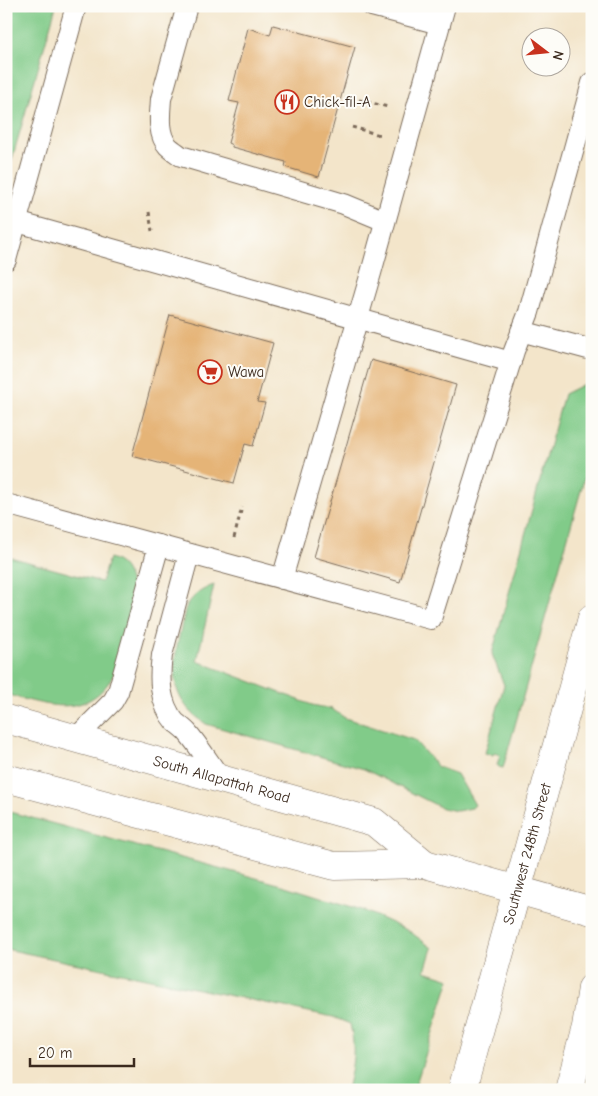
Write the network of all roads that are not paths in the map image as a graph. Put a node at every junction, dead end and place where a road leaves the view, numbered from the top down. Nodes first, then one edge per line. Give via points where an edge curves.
1 (76, 6) edge
2 (187, 6) edge
3 (372, 6) edge
4 (443, 15) edge
5 (592, 83) edge
6 (385, 220) junction
7 (17, 222) junction
8 (6, 260) edge
9 (358, 319) junction
10 (521, 331) junction
11 (592, 350) edge
12 (511, 362) junction
13 (6, 504) edge
14 (159, 545) junction
15 (189, 554) junction
16 (282, 579) junction
17 (592, 618) edge
18 (6, 719) edge
19 (76, 738) junction
20 (6, 778) edge
21 (221, 779) junction
22 (424, 864) junction
23 (517, 890) junction
24 (592, 911) edge
25 (592, 988) edge
26 (462, 1090) edge
27 (569, 1090) edge

1 - 7 lane
2 - 6 lane via 159,114 167,145 181,156 344,204
3 - 4 lane
4 - 6 lane
5 - 10 lane
6 - 9 lane
7 - 8 lane
7 - 9 lane
9 - 12 lane
9 - 16 lane
10 - 11 lane
10 - 12 lane
12 - 16 lane via 431,619
13 - 14 lane
14 - 15 lane
14 - 19 lane via 118,692
15 - 16 lane
15 - 21 lane via 162,655 161,690 167,710
17 - 23 main road, Southwest 248th Street
18 - 19 main road, South Allapattah Road
19 - 21 main road, South Allapattah Road
20 - 22 main road, South Allapattah Road via 334,866
21 - 22 main road, South Allapattah Road via 374,822
22 - 23 main road, South Allapattah Road
23 - 24 main road, South Allapattah Road
23 - 26 main road, Southwest 248th Street
25 - 27 main road via 586,1027

